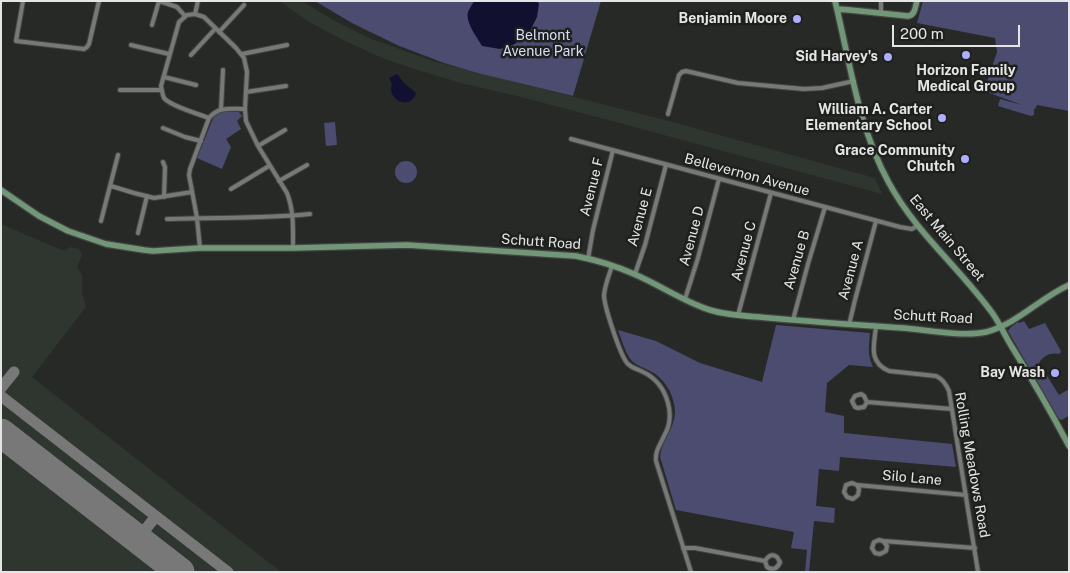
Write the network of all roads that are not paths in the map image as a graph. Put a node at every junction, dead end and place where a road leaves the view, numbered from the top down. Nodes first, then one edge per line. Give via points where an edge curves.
1 (23, 1) edge
2 (100, 1) edge
3 (159, 1) edge
4 (198, 1) edge
5 (835, 1) edge
6 (881, 1) edge
7 (917, 1) edge
8 (244, 5) dead end
9 (837, 9) junction
10 (880, 13) junction
11 (195, 14) junction
12 (185, 16) junction
13 (152, 25) dead end
14 (215, 29) junction
15 (220, 32) junction
16 (131, 45) dead end
17 (287, 45) dead end
18 (169, 54) junction
19 (242, 54) junction
20 (191, 55) dead end
21 (223, 70) dead end
22 (164, 78) junction
23 (854, 81) junction
24 (196, 85) dead end
25 (286, 86) dead end
26 (120, 90) dead end
27 (162, 90) junction
28 (246, 92) junction
29 (221, 109) junction
30 (245, 109) junction
31 (668, 114) dead end
32 (209, 118) junction
33 (163, 128) dead end
34 (285, 130) dead end
35 (571, 139) dead end
36 (201, 141) junction
37 (258, 146) junction
38 (613, 150) junction
39 (118, 155) dead end
40 (164, 162) dead end
41 (307, 165) dead end
42 (666, 165) junction
43 (269, 166) junction
44 (719, 179) junction
45 (279, 181) junction
46 (111, 186) junction
47 (231, 189) dead end
48 (1, 190) edge
49 (192, 192) junction
50 (771, 193) junction
51 (147, 196) junction
52 (164, 197) junction
53 (825, 207) junction
54 (310, 214) dead end
55 (293, 216) junction
56 (197, 218) junction
57 (168, 219) dead end
58 (101, 221) dead end
59 (876, 221) junction
60 (917, 226) junction
61 (138, 233) dead end
62 (200, 248) junction
63 (293, 248) junction
64 (588, 258) junction
65 (612, 266) junction
66 (635, 274) junction
67 (1069, 285) edge
68 (685, 299) junction
69 (738, 315) junction
70 (792, 320) junction
71 (849, 325) junction
72 (1000, 326) junction
73 (876, 327) junction
74 (867, 402) dead end
75 (952, 409) junction
76 (1069, 446) edge
77 (857, 485) junction
78 (966, 495) junction
79 (883, 541) dead end
80 (683, 548) junction
81 (975, 548) junction
82 (765, 561) dead end
83 (690, 572) edge
84 (978, 572) edge

1 - 2 street via 16,41 84,49 89,44
3 - 12 street via 177,7
3 - 13 street
4 - 11 street
5 - 9 street, East Main Street
6 - 10 street
7 - 10 street via 911,16
8 - 15 street
9 - 10 street
9 - 23 street, East Main Street
11 - 12 street
11 - 14 street via 204,17
12 - 18 street via 179,22
14 - 15 street
14 - 20 street
15 - 19 street
16 - 18 street
17 - 19 street
18 - 22 street
19 - 28 street
21 - 29 street
22 - 24 street
22 - 27 street
23 - 31 street via 804,89 738,83 686,70 679,75
23 - 60 street, East Main Street via 875,154 900,203
25 - 28 street
26 - 27 street
27 - 32 street via 171,104
28 - 30 street
29 - 30 street
29 - 32 street
30 - 37 street via 246,121
32 - 36 street
33 - 36 street
34 - 37 street
35 - 38 street, Bellevernon Avenue
36 - 49 street via 190,169
37 - 43 street
38 - 42 street, Bellevernon Avenue
38 - 64 street, Avenue F
39 - 46 street
40 - 52 street
41 - 45 street
42 - 44 street, Bellevernon Avenue
42 - 66 street, Avenue E
43 - 45 street
43 - 47 street
44 - 50 street, Bellevernon Avenue
44 - 68 street, Avenue D
45 - 55 street via 290,200
46 - 51 street
46 - 58 street
48 - 62 street, Schutt Road via 50,223 106,244 154,250
49 - 52 street
49 - 56 street
50 - 53 street, Bellevernon Avenue
50 - 69 street, Avenue C
51 - 52 street
51 - 61 street
53 - 59 street, Bellevernon Avenue
53 - 70 street, Avenue B
54 - 55 street
55 - 56 street
55 - 63 street
56 - 57 street
56 - 62 street
59 - 60 street, Bellevernon Avenue via 908,229
59 - 71 street, Avenue A
60 - 72 street, East Main Street via 980,297
62 - 63 street, Schutt Road
63 - 64 street, Schutt Road via 407,245
64 - 65 street, Schutt Road
65 - 66 street, Schutt Road
65 - 80 street via 605,299 622,356 629,365 656,381 668,402 668,426 655,458
66 - 68 street, Schutt Road
67 - 72 street, Schutt Road
68 - 69 street, Schutt Road via 709,310
69 - 70 street, Schutt Road
70 - 71 street, Schutt Road
71 - 73 street, Schutt Road
72 - 73 street, Schutt Road via 973,333
72 - 76 street, East Main Street
73 - 75 street, Rolling Meadows Road via 874,355 880,366 889,371 939,378 947,386
74 - 75 street
75 - 78 street, Rolling Meadows Road
77 - 77 street via 858,495 853,499 847,497 844,492 846,486 850,483
77 - 78 street, Silo Lane
78 - 81 street, Rolling Meadows Road
79 - 81 street
80 - 82 street
80 - 83 street
81 - 84 street, Rolling Meadows Road

